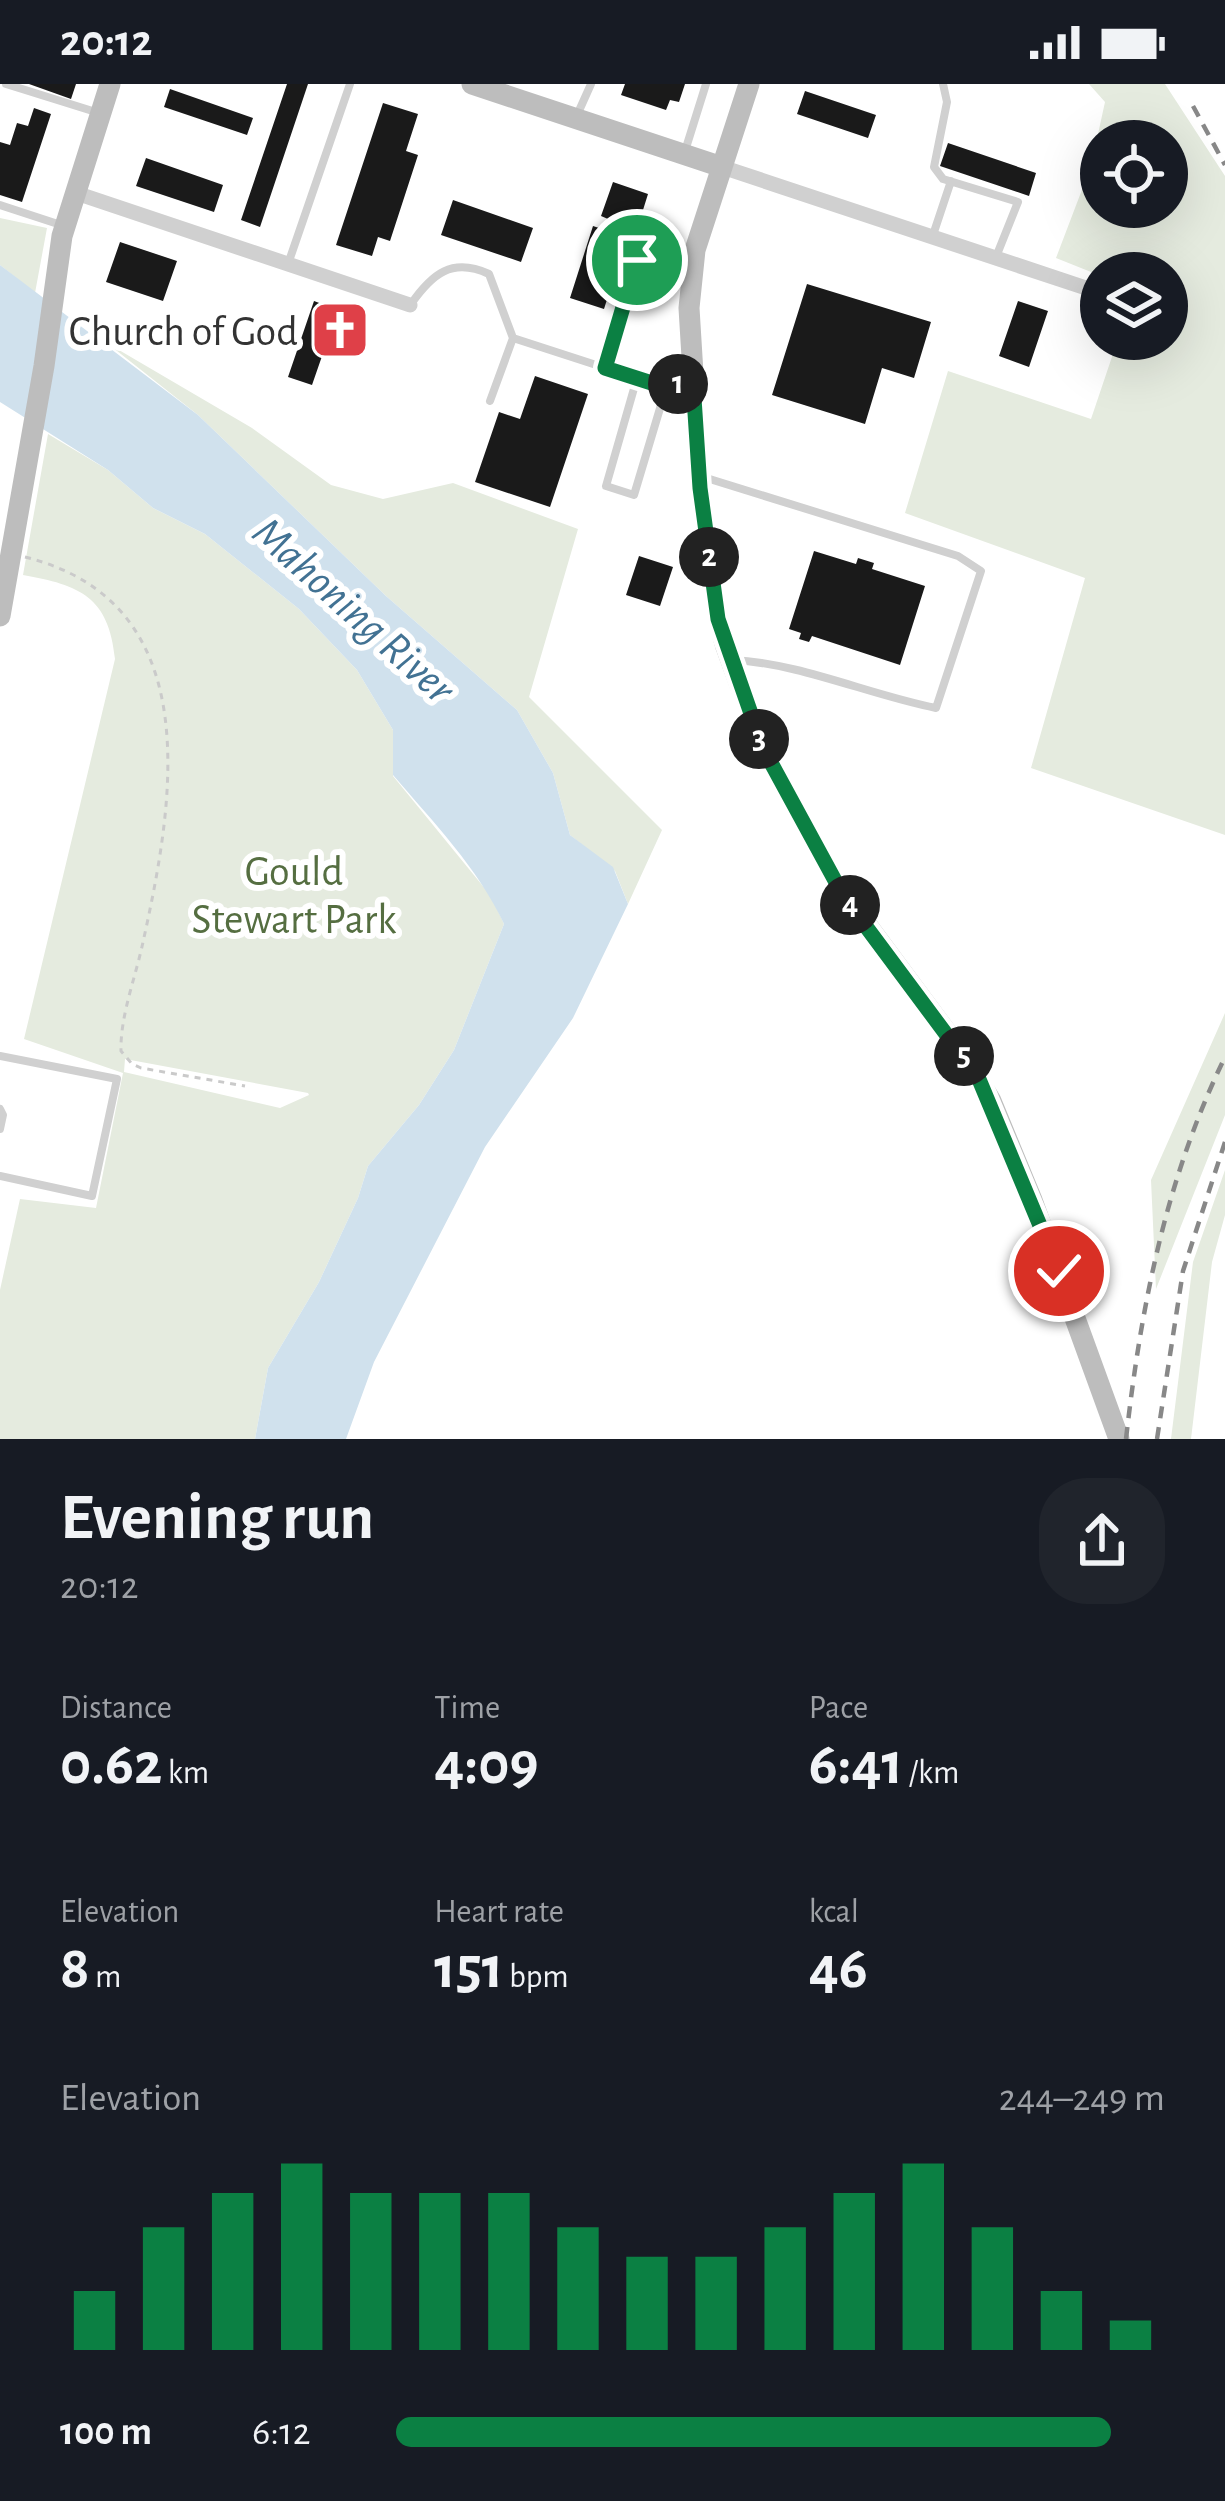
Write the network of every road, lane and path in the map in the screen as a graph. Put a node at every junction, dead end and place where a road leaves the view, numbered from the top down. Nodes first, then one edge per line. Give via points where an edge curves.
1 (6, 84) edge
2 (110, 84) edge
3 (350, 84) edge
4 (472, 84) edge
5 (591, 84) edge
6 (706, 84) edge
7 (749, 84) edge
8 (944, 84) edge
9 (100, 113) junction
10 (575, 120) junction
11 (683, 156) junction
12 (722, 166) junction
13 (951, 182) junction
14 (76, 193) junction
15 (0, 205) edge
16 (64, 231) junction
17 (933, 236) junction
18 (996, 257) junction
19 (637, 260) dead end
20 (288, 263) junction
21 (1080, 286) edge
22 (410, 305) joint
23 (513, 338) junction
24 (605, 368) junction
25 (637, 378) junction
26 (693, 383) junction
27 (667, 385) junction
28 (490, 401) dead end
29 (699, 476) junction
30 (6, 555) edge
31 (0, 616) edge
32 (730, 660) junction
33 (0, 1056) edge
34 (245, 1086) dead end
35 (0, 1109) edge
36 (0, 1129) edge
37 (0, 1176) edge
38 (1119, 1439) edge

1 - 9 lane
2 - 9 street
3 - 20 lane
4 - 10 street
5 - 10 lane
6 - 11 lane
7 - 12 street
8 - 13 lane via 934,167
9 - 14 street
10 - 11 street
11 - 12 street
12 - 17 street
12 - 26 street via 691,279
13 - 17 lane
13 - 18 lane via 1018,202
14 - 16 street
14 - 20 street
15 - 16 lane
16 - 30 street
17 - 18 street
18 - 21 street
19 - 24 lane
20 - 22 street
22 - 23 lane via 443,269 474,267 489,274
23 - 24 lane
23 - 28 lane
24 - 25 lane
25 - 27 lane
25 - 27 lane via 606,486 634,495
26 - 27 lane
26 - 29 street
29 - 32 street
29 - 32 lane via 958,556 981,571 937,708 763,661
30 - 31 street
30 - 34 path via 62,568 107,598 139,638 163,694 170,745 165,809 121,1051 141,1068
32 - 38 street via 763,748 835,882 991,1101
33 - 37 lane via 116,1079 92,1196
35 - 36 lane

